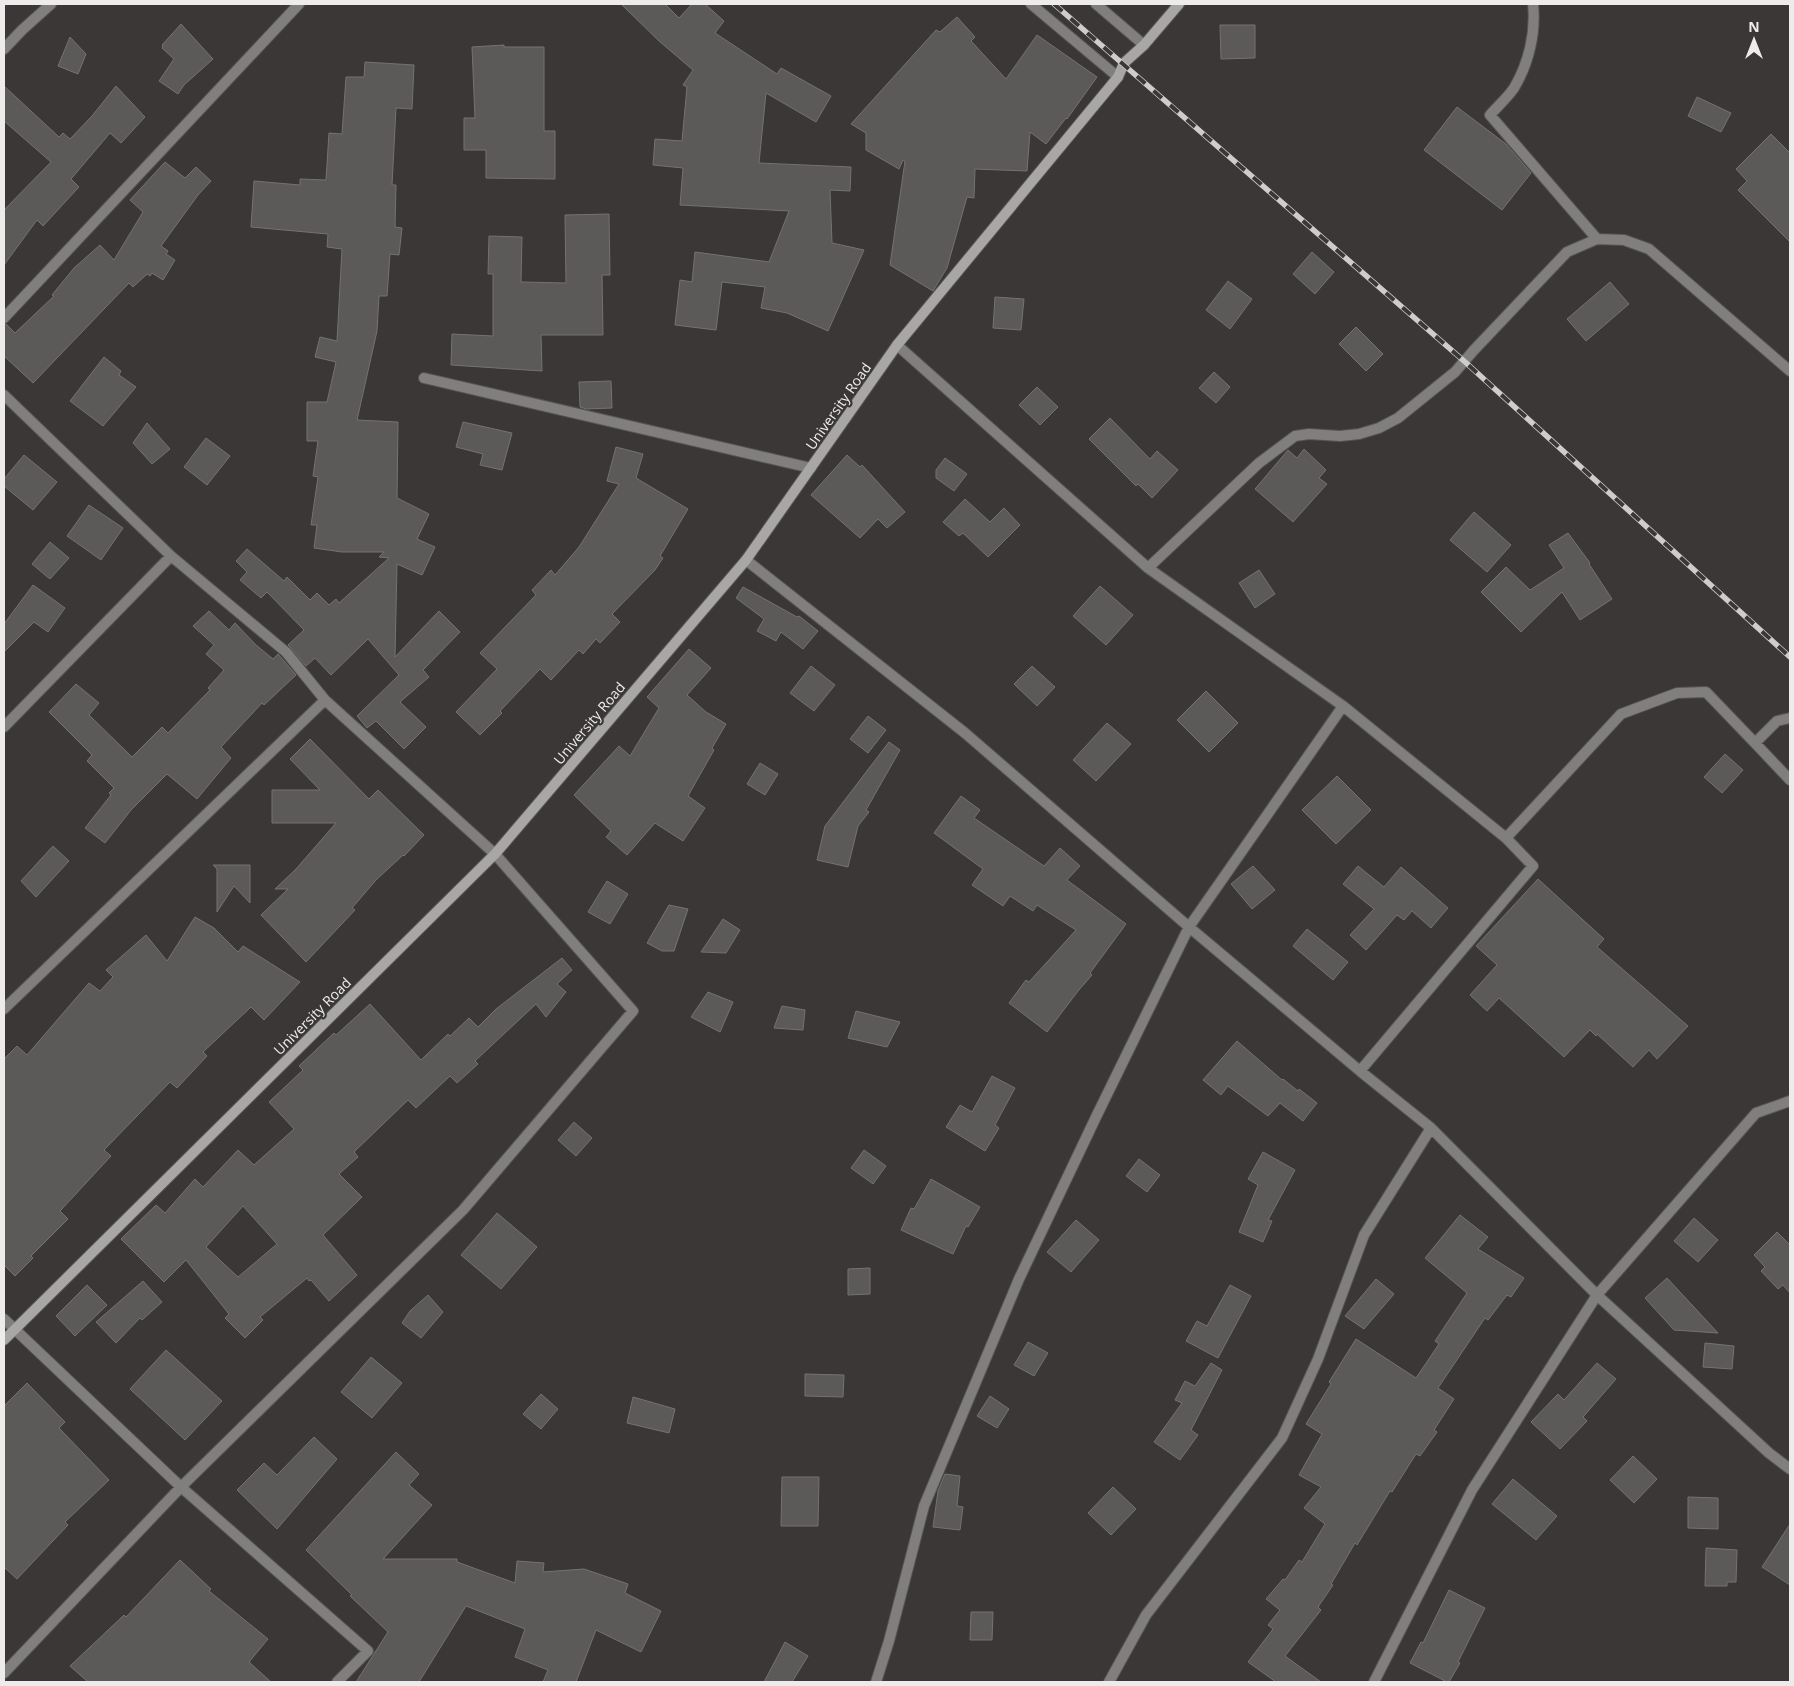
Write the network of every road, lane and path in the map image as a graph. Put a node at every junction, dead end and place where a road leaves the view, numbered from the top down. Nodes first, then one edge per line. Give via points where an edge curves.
1 (51, 4) edge
2 (299, 4) edge
3 (1031, 4) edge
4 (1096, 4) edge
5 (1179, 4) edge
6 (1533, 4) edge
7 (1144, 45) junction
8 (4, 49) edge
9 (1118, 77) junction
10 (1598, 239) junction
11 (4, 318) edge
12 (897, 345) junction
13 (1790, 371) edge
14 (424, 378) dead end
15 (5, 399) edge
16 (811, 468) junction
17 (171, 556) junction
18 (746, 560) junction
19 (1148, 568) junction
20 (325, 700) junction
21 (1343, 706) junction
22 (1790, 718) edge
23 (4, 727) edge
24 (1755, 743) junction
25 (1790, 780) edge
26 (1506, 838) junction
27 (495, 854) junction
28 (1189, 927) junction
29 (4, 1009) edge
30 (1360, 1071) junction
31 (1790, 1101) edge
32 (1431, 1128) junction
33 (1597, 1295) junction
34 (4, 1319) edge
35 (14, 1330) junction
36 (4, 1340) edge
37 (1790, 1469) edge
38 (181, 1487) junction
39 (4, 1673) edge
40 (337, 1682) edge
41 (876, 1682) edge
42 (1109, 1682) edge
43 (1374, 1682) edge

1 - 8 street
2 - 11 street
3 - 9 street
4 - 7 street
5 - 7 street
6 - 10 street via 1530,51 1514,88 1490,114
7 - 9 street, University Road via 1124,62
9 - 12 street, University Road
10 - 13 street via 1624,240 1649,249
10 - 19 street via 1567,252 1455,372 1398,418 1359,434 1295,436 1259,463
12 - 16 street, University Road
12 - 19 street
14 - 16 street
15 - 17 street
16 - 18 street, University Road
17 - 20 street via 286,652
17 - 23 street
18 - 27 street, University Road
18 - 28 street via 965,733
19 - 21 street
20 - 27 street
20 - 29 street
21 - 26 street
21 - 28 street
22 - 24 street via 1777,721
24 - 25 street
24 - 26 street via 1706,692 1677,693 1621,714
26 - 30 street via 1533,866
27 - 35 street, University Road
27 - 38 street via 633,1011 463,1210
28 - 30 street
28 - 41 street via 1019,1279 924,1506
30 - 32 street
31 - 33 street via 1756,1113
32 - 33 street
32 - 42 street via 1364,1235 1318,1359 1282,1438 1146,1615
33 - 37 street
33 - 43 street via 1472,1490
34 - 35 street
35 - 36 street, University Road
35 - 38 street
38 - 39 street
38 - 40 street via 368,1651

